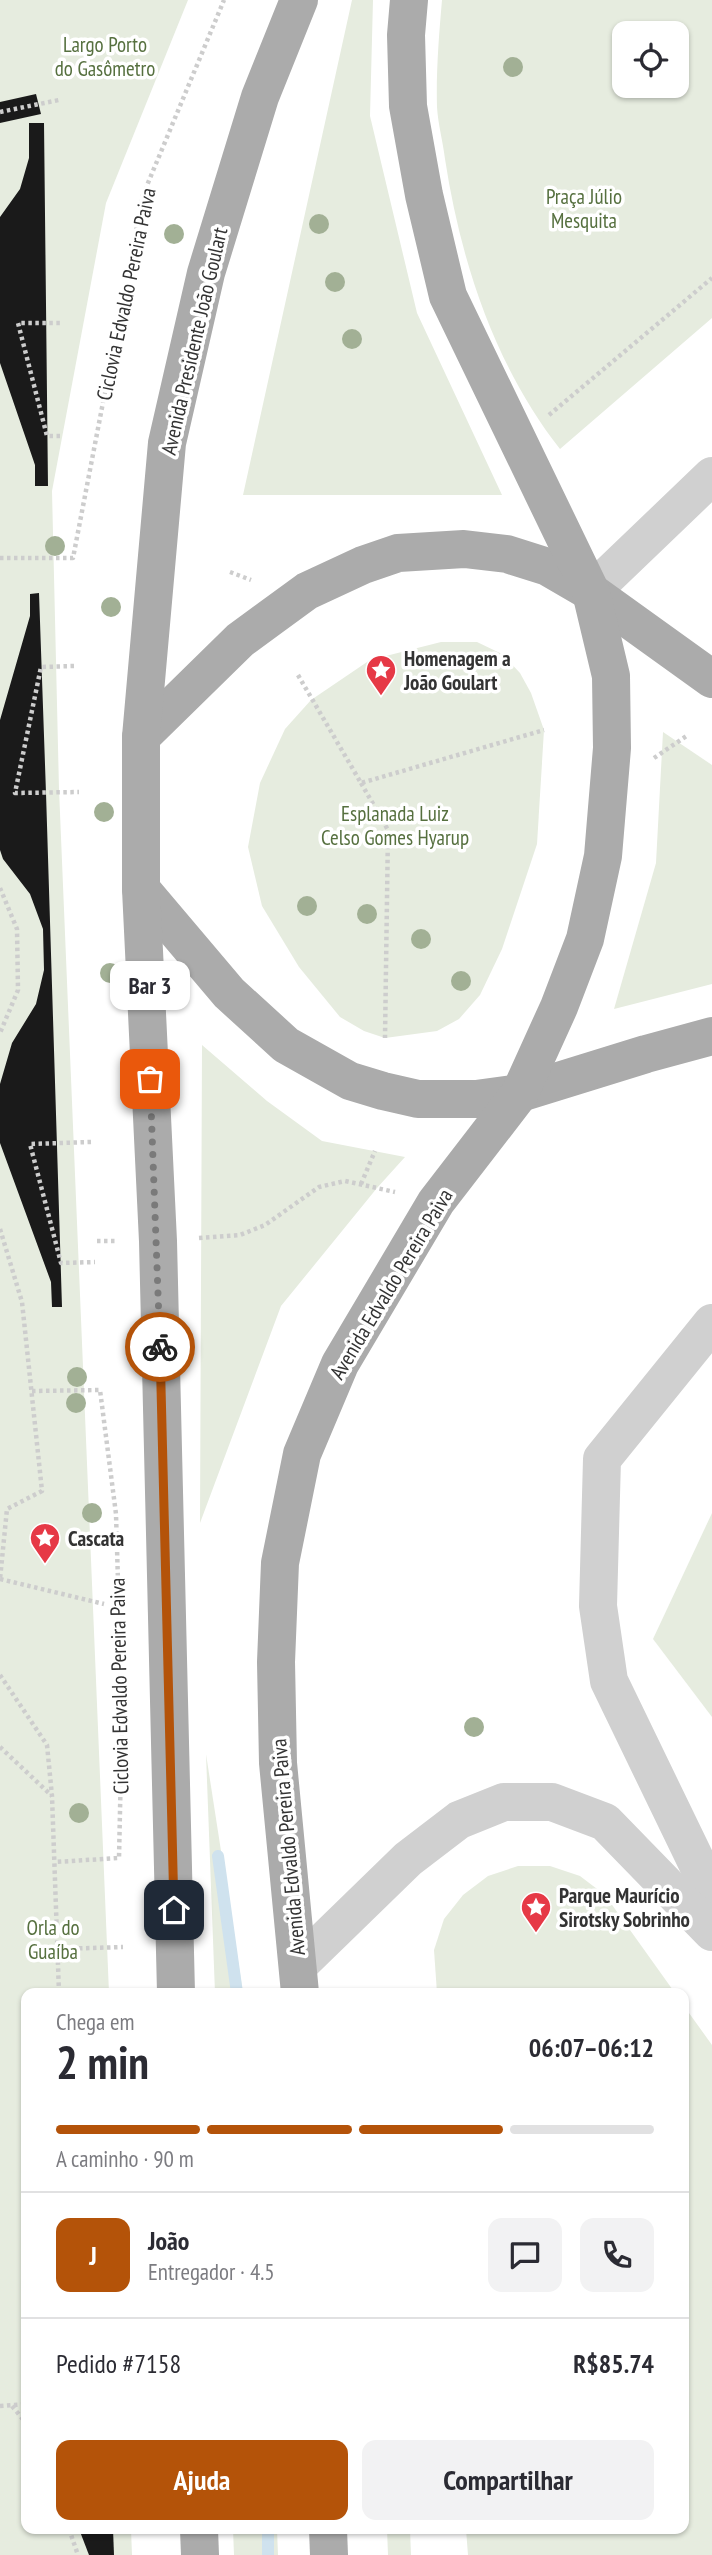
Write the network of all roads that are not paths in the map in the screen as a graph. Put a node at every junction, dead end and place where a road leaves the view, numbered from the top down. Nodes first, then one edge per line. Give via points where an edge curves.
1 (299, 0) edge
2 (409, 0) edge
3 (712, 476) edge
4 (591, 592) junction
5 (712, 679) edge
6 (141, 737) junction
7 (141, 889) junction
8 (712, 1036) edge
9 (520, 1093) junction
10 (712, 1323) edge
11 (712, 1894) edge
12 (712, 1932) edge
13 (299, 1979) edge
14 (176, 1988) edge
15 (198, 2534) edge
16 (328, 2534) edge
17 (200, 2555) edge
18 (329, 2555) edge

1 - 6 main road, Avenida Presidente João Goulart via 260,97 210,261 167,443
2 - 4 main road via 408,106 448,296
3 - 4 street
4 - 5 main road
4 - 6 main road via 548,567 507,554 464,549 398,553 307,592 250,633
4 - 9 main road, Avenida Edvaldo Pereira Paiva via 611,676 612,748 603,856 585,940
6 - 7 main road
7 - 9 main road via 229,993 286,1045 350,1081 418,1099
7 - 14 main road via 158,1241
8 - 9 main road
9 - 13 main road, Avenida Edvaldo Pereira Paiva via 436,1202 340,1364 302,1454 279,1563 276,1662 278,1763
10 - 11 street via 602,1459 598,1606 609,1681
12 - 13 street via 605,1822 552,1802 504,1802 460,1820 419,1851
15 - 17 main road
16 - 18 main road

